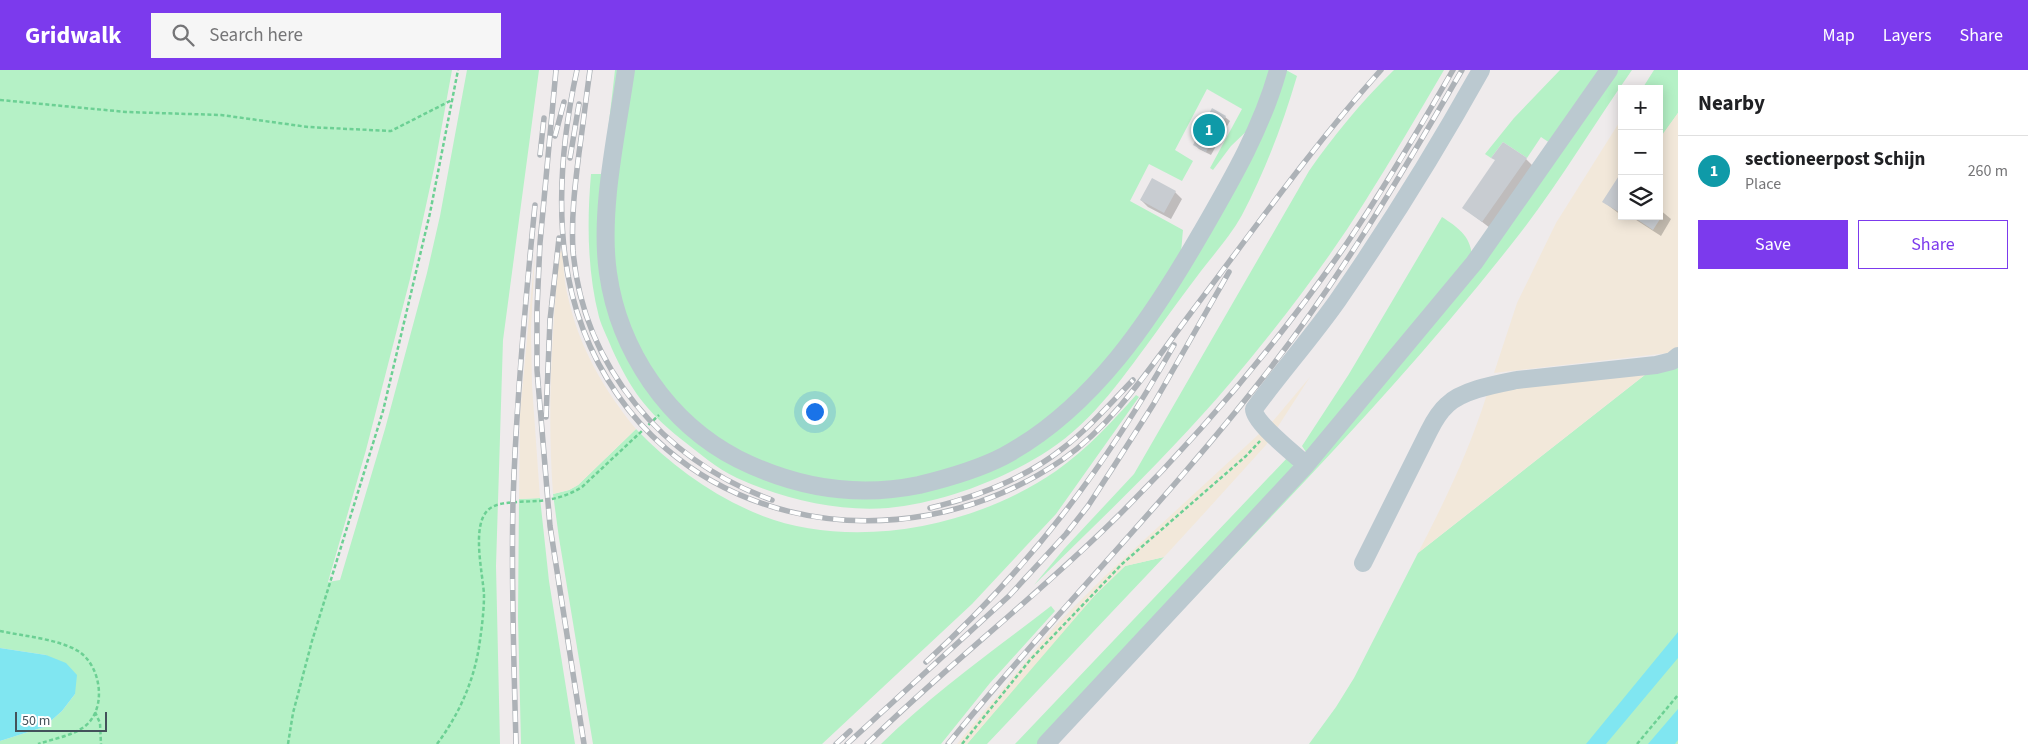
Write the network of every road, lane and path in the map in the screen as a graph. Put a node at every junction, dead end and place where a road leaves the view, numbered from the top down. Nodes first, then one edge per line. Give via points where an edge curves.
1 (458, 70) edge
2 (626, 70) edge
3 (1278, 70) edge
4 (1481, 70) edge
5 (1609, 70) edge
6 (0, 100) edge
7 (453, 100) junction
8 (1678, 356) edge
9 (669, 405) junction
10 (1270, 432) junction
11 (1306, 465) junction
12 (1363, 563) dead end
13 (0, 631) edge
14 (1678, 695) edge
15 (95, 712) junction
16 (38, 744) edge
17 (101, 744) edge
18 (288, 744) edge
19 (436, 744) edge
20 (962, 744) edge
21 (1046, 744) edge
22 (1637, 744) edge

1 - 7 path
2 - 9 lane via 607,213 608,273 615,305 641,368
3 - 9 lane via 1259,126 1247,150 1167,291 1148,318 1086,393 1059,418 1006,455 952,477 891,490 835,489 775,476 732,456 703,437
4 - 10 lane via 1395,213 1338,299 1254,409 1254,414
5 - 11 lane via 1474,263
6 - 7 path via 126,112 221,115 308,127 391,131
7 - 18 path via 385,402 312,641
8 - 12 lane via 1656,365 1517,380 1456,398 1437,416 1429,430
9 - 19 path via 571,494 548,500 494,505 486,511 480,529 484,597 480,642 464,700 450,727
10 - 11 lane
10 - 20 path via 1122,564 1030,660
11 - 21 lane
13 - 15 path via 62,644 78,651 91,663 98,678
14 - 22 path
15 - 16 path via 86,726
15 - 17 path via 100,723

